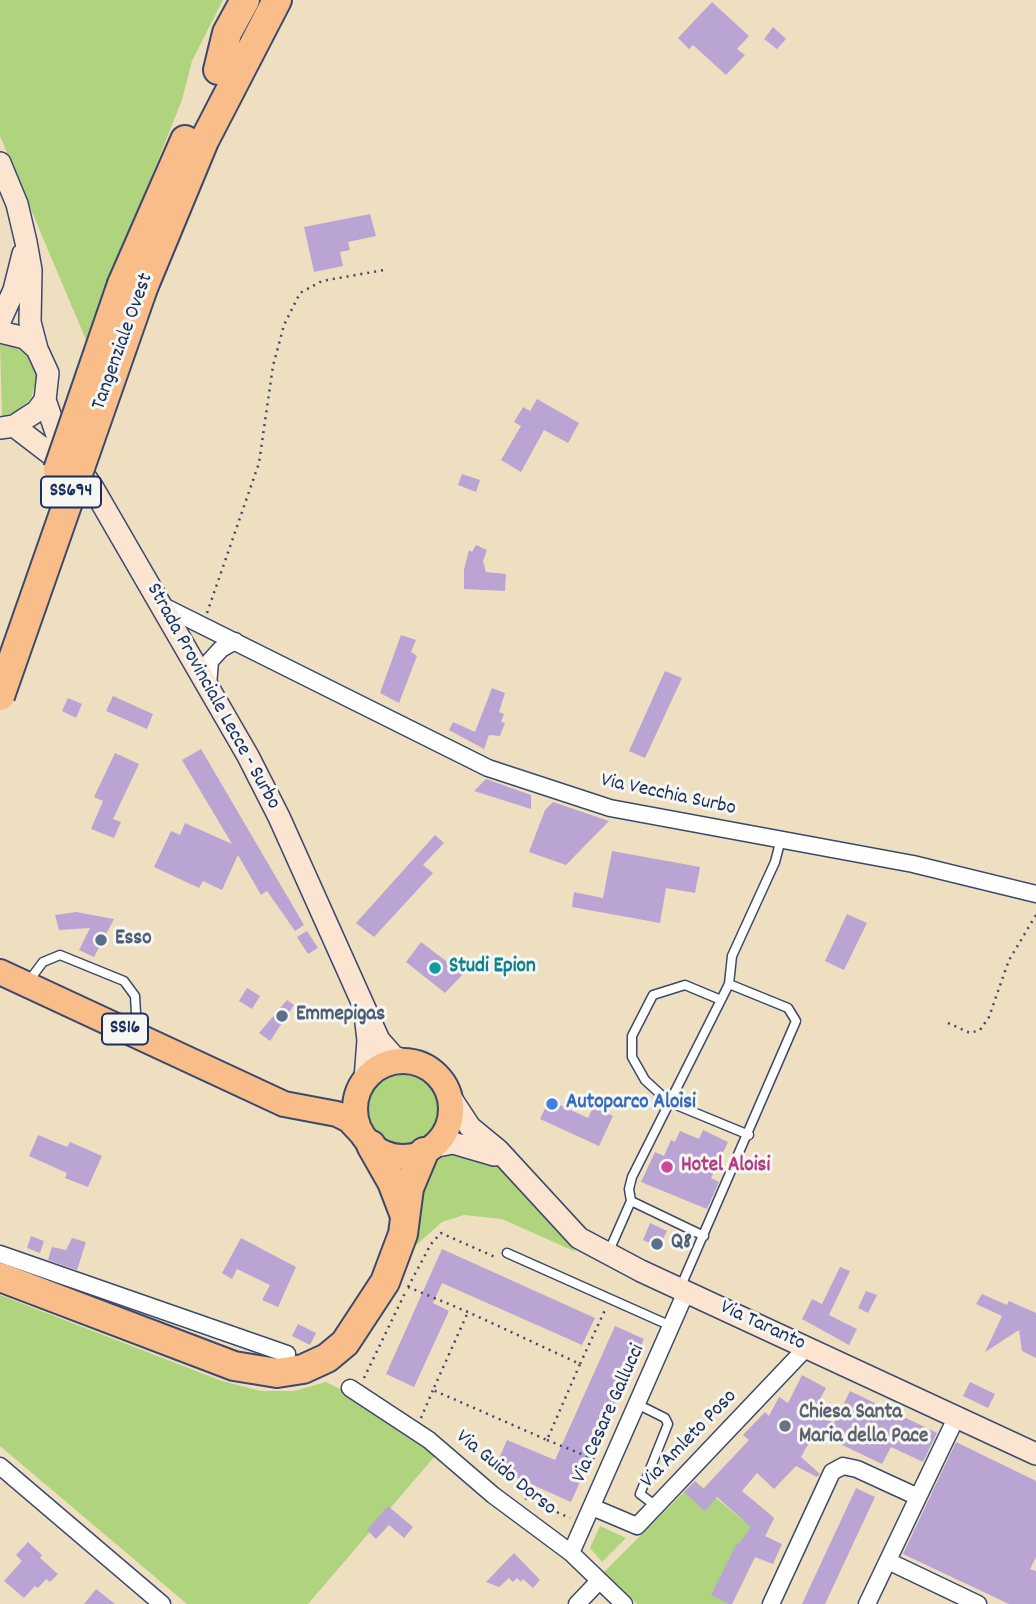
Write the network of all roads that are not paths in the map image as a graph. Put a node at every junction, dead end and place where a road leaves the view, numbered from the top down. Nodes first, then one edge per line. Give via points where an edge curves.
1 (245, 0) edge
2 (270, 5) edge
3 (218, 70) junction
4 (0, 163) edge
5 (26, 242) junction
6 (132, 286) junction
7 (0, 321) edge
8 (0, 332) edge
9 (37, 349) junction
10 (45, 400) junction
11 (7, 427) edge
12 (93, 488) junction
13 (161, 605) junction
14 (0, 637) edge
15 (235, 641) junction
16 (208, 685) junction
17 (0, 696) edge
18 (780, 839) junction
19 (1036, 894) edge
20 (0, 972) edge
21 (26, 984) junction
22 (729, 984) junction
23 (721, 1000) junction
24 (362, 1004) junction
25 (137, 1035) junction
26 (408, 1061) junction
27 (363, 1084) junction
28 (249, 1087) junction
29 (449, 1096) junction
30 (669, 1102) junction
31 (748, 1135) junction
32 (367, 1139) junction
33 (428, 1150) junction
34 (513, 1166) junction
35 (631, 1201) junction
36 (405, 1216) junction
37 (704, 1236) junction
38 (0, 1254) edge
39 (608, 1254) junction
40 (506, 1257) road end
41 (0, 1277) edge
42 (683, 1290) junction
43 (671, 1326) junction
44 (807, 1347) junction
45 (287, 1354) dead end
46 (354, 1390) road end
47 (637, 1404) junction
48 (956, 1418) junction
49 (1036, 1454) edge
50 (0, 1466) edge
51 (918, 1497) junction
52 (656, 1506) junction
53 (592, 1507) junction
54 (571, 1553) junction
55 (888, 1561) junction
56 (599, 1581) junction
57 (162, 1604) edge
58 (577, 1604) edge
59 (624, 1604) edge
60 (771, 1604) edge
61 (867, 1604) edge
62 (978, 1604) edge

1 - 3 highway via 227,33
2 - 3 highway, Tangenziale Ovest / SS694
2 - 6 highway, Tangenziale Ovest / SS694
3 - 6 highway, Tangenziale Ovest / SS694
4 - 5 street
5 - 7 street via 14,290
5 - 9 street via 31,270 30,322
6 - 14 highway, Tangenziale Ovest / SS694, bridge
6 - 17 highway, Tangenziale Ovest / SS694, bridge
8 - 9 street via 24,338
9 - 10 street, Strada Provinciale Lecce - Surbo via 48,373
10 - 11 street via 37,411
10 - 12 street, Strada Provinciale Lecce - Surbo via 58,438
11 - 12 street
12 - 13 street, Strada Provinciale Lecce - Surbo
13 - 15 street, Via Vecchia Surbo
13 - 16 street, Strada Provinciale Lecce - Surbo
15 - 16 street via 210,661
15 - 18 street, Via Vecchia Surbo via 488,768 610,808
16 - 24 street, Strada Provinciale Lecce - Surbo via 279,817
18 - 19 street, Via Vecchia Surbo
18 - 22 lane via 775,862 732,956
20 - 21 main road, Via Taranto / SS16
21 - 25 main road, Via Taranto / SS16
21 - 25 lane via 43,962 60,955 124,981 135,996
22 - 23 lane
22 - 31 lane via 788,1009 796,1021
23 - 30 lane
23 - 30 lane via 685,985 653,995 632,1036 632,1057 645,1080
24 - 26 street, Strada Provinciale Lecce - Surbo via 385,1049
24 - 27 street, Strada Provinciale Lecce - Surbo via 368,1040
25 - 28 main road, Via Taranto / SS16
26 - 27 main road, Via Taranto via 388,1063
26 - 29 main road, Via Taranto via 432,1070
27 - 28 main road, Via Taranto via 349,1095 314,1102
27 - 32 main road via 356,1116
28 - 32 main road, Via Taranto via 284,1104 337,1114
29 - 33 main road via 450,1119
29 - 34 street, Via Taranto via 470,1127
30 - 31 lane
30 - 35 lane via 632,1177
31 - 37 lane
32 - 33 main road, Via Taranto via 385,1153 398,1156
32 - 36 highway via 389,1175
33 - 34 street, Via Taranto via 453,1143 469,1145
33 - 36 highway via 409,1188
34 - 39 street, Via Taranto via 579,1238
35 - 37 lane
35 - 39 lane
36 - 41 highway via 398,1253 385,1282 345,1343 303,1369 259,1372 205,1357
37 - 42 lane
38 - 45 street
39 - 42 street, Via Taranto
40 - 43 lane
42 - 43 street, Via Cesare Gallucci
42 - 44 street, Via Taranto
43 - 47 street, Via Cesare Gallucci
44 - 48 street, Via Taranto
44 - 52 street, Via Amleto Poso
46 - 54 street, Via Guido Dorso via 415,1431
47 - 52 lane via 668,1424 640,1494
47 - 53 street, Via Cesare Gallucci
48 - 49 street, Via Taranto
48 - 51 street
50 - 57 street
51 - 55 street
51 - 60 street via 857,1469 843,1466 832,1472
52 - 53 street, Via Amleto Poso via 637,1526
53 - 54 street, Via Cesare Gallucci
54 - 56 street, Via Guido Dorso
55 - 61 street
55 - 62 street
56 - 58 street
56 - 59 street, Via Guido Dorso

